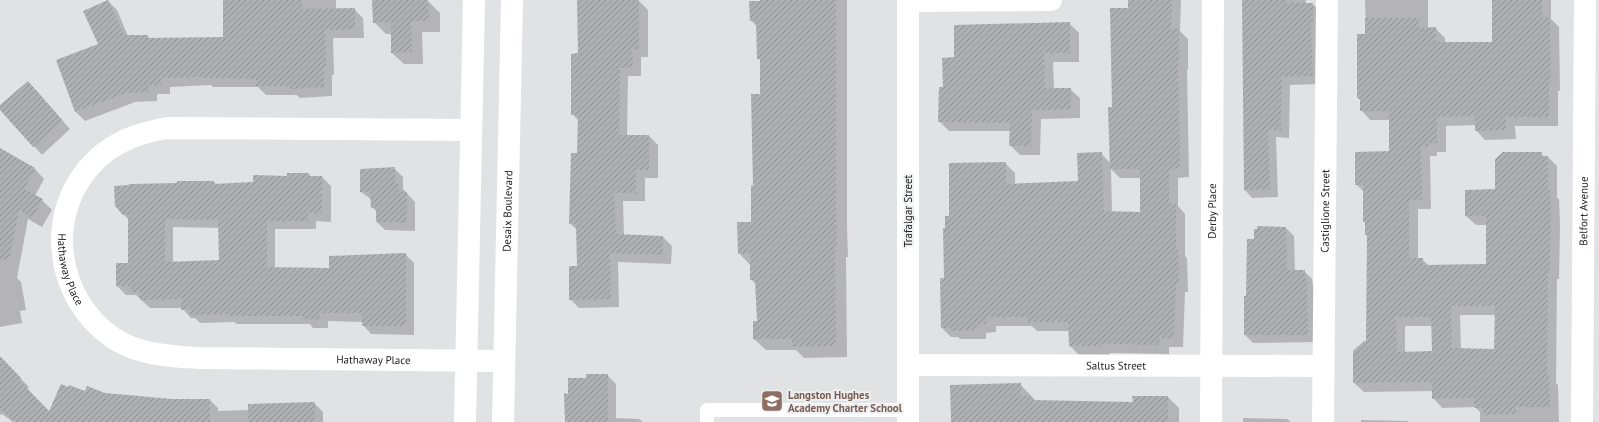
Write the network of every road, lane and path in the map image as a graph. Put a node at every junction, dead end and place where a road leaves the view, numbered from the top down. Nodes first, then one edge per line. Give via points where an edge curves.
1 (474, 0) edge
2 (512, 0) edge
3 (1051, 0) edge
4 (1214, 0) edge
5 (1327, 0) edge
6 (1585, 0) edge
7 (908, 1) edge
8 (471, 130) junction
9 (466, 360) junction
10 (504, 361) junction
11 (908, 365) junction
12 (1212, 366) junction
13 (1323, 366) junction
14 (849, 416) edge
15 (908, 416) edge
16 (465, 422) edge
17 (503, 422) edge
18 (707, 422) edge
19 (1212, 422) edge
20 (1323, 422) edge
21 (1582, 422) edge

1 - 8 street
2 - 10 street, Desaix Boulevard
3 - 7 street
4 - 12 street, Derby Place
5 - 13 street, Castiglione Street
6 - 21 street, Belfort Avenue
7 - 11 street, Trafalgar Street
8 - 9 street
8 - 9 street, Hathaway Place via 168,128 149,131 113,146 97,158 84,173 66,208 62,248 70,286 92,319 114,338 150,353 198,358
9 - 10 street, Hathaway Place
9 - 16 street
10 - 17 street, Desaix Boulevard
11 - 12 street, Saltus Street
11 - 15 street, Trafalgar Street
12 - 13 street, Saltus Street
12 - 19 street, Derby Place
13 - 20 street, Castiglione Street
14 - 15 lane
14 - 18 lane via 707,410

